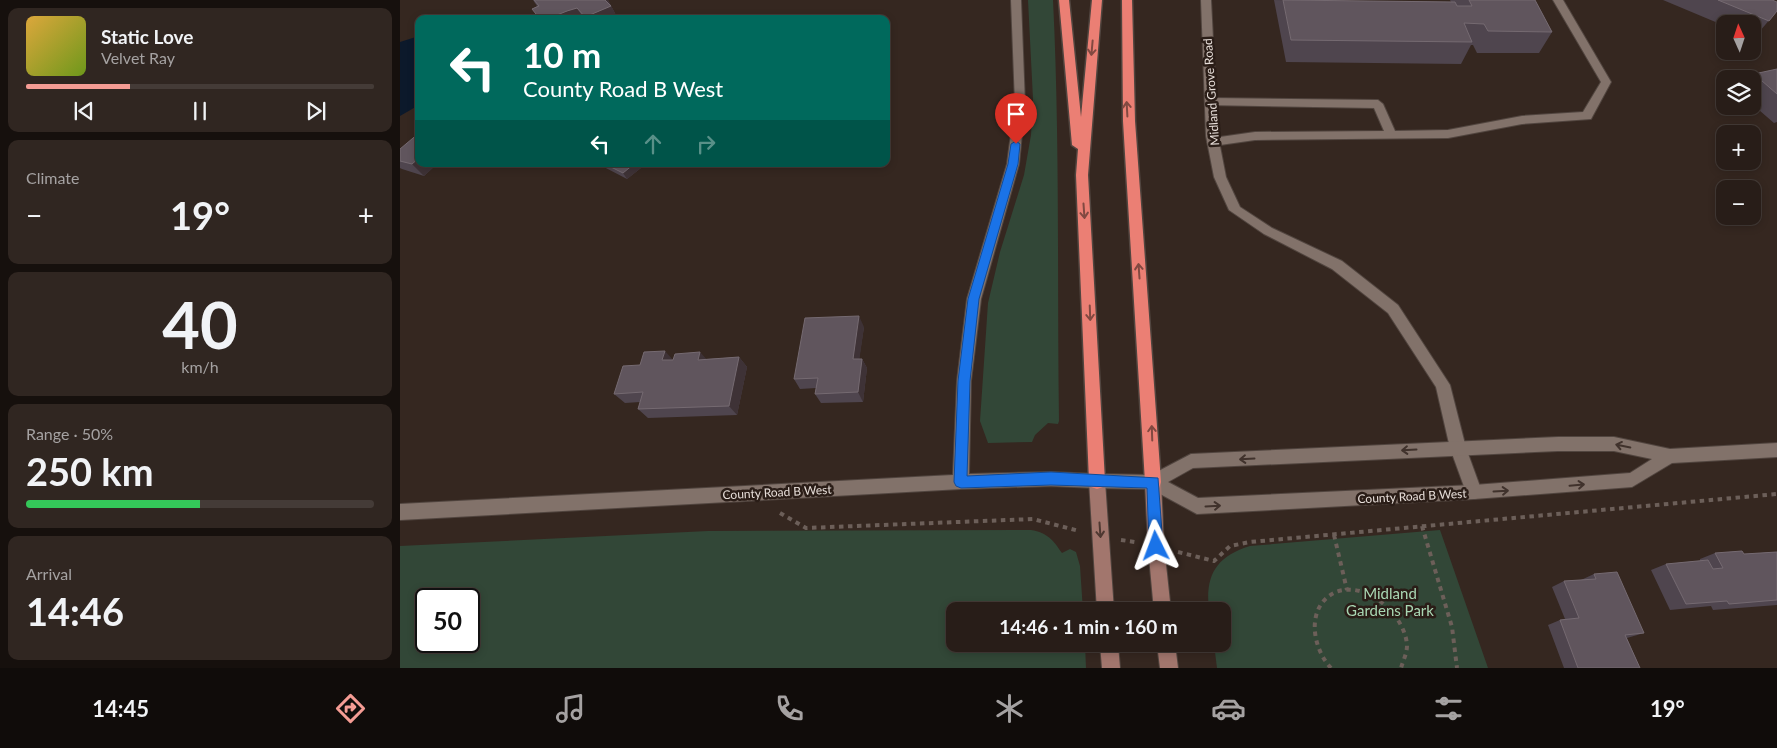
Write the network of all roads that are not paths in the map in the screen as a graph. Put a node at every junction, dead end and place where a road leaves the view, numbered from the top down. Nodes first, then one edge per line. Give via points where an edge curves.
1 (1016, 0) edge
2 (1064, 0) edge
3 (1097, 0) edge
4 (1127, 0) edge
5 (1206, 0) edge
6 (1558, 0) edge
7 (1210, 102) junction
8 (1391, 135) junction
9 (1213, 142) junction
10 (1082, 175) junction
11 (1458, 448) junction
12 (1777, 450) edge
13 (1670, 456) junction
14 (1097, 481) junction
15 (961, 482) junction
16 (1153, 482) junction
17 (1474, 492) junction
18 (400, 512) edge
19 (1105, 602) edge
20 (1162, 602) edge
21 (1110, 652) edge
22 (1167, 652) edge
23 (1111, 668) edge
24 (1169, 668) edge

1 - 15 street via 1019,114 1013,164 974,299 964,381
2 - 10 highway
3 -> 10 highway
16 -> 4 highway via 1126,92
5 - 7 street, Midland Grove Road
6 - 8 street via 1606,82 1587,116 1522,120 1448,134
7 - 8 street via 1378,104
7 - 9 street, Midland Grove Road
8 - 9 street via 1255,136
9 - 11 street, Midland Grove Road via 1220,177 1235,210 1268,232 1337,265 1393,309 1443,385
10 -> 14 highway
13 -> 11 street, County Road B West via 1614,444
11 -> 16 street, County Road B West via 1191,462
11 - 17 street, Midland Grove Road
12 - 13 street, County Road B West
17 -> 13 street, County Road B West via 1632,480
14 - 15 street, County Road B West via 1051,478
14 - 16 street, County Road B West
14 -> 19 main road
15 - 18 street, County Road B West
16 -> 17 street, County Road B West via 1197,506
16 - 20 main road
21 - 23 main road
22 - 24 main road

